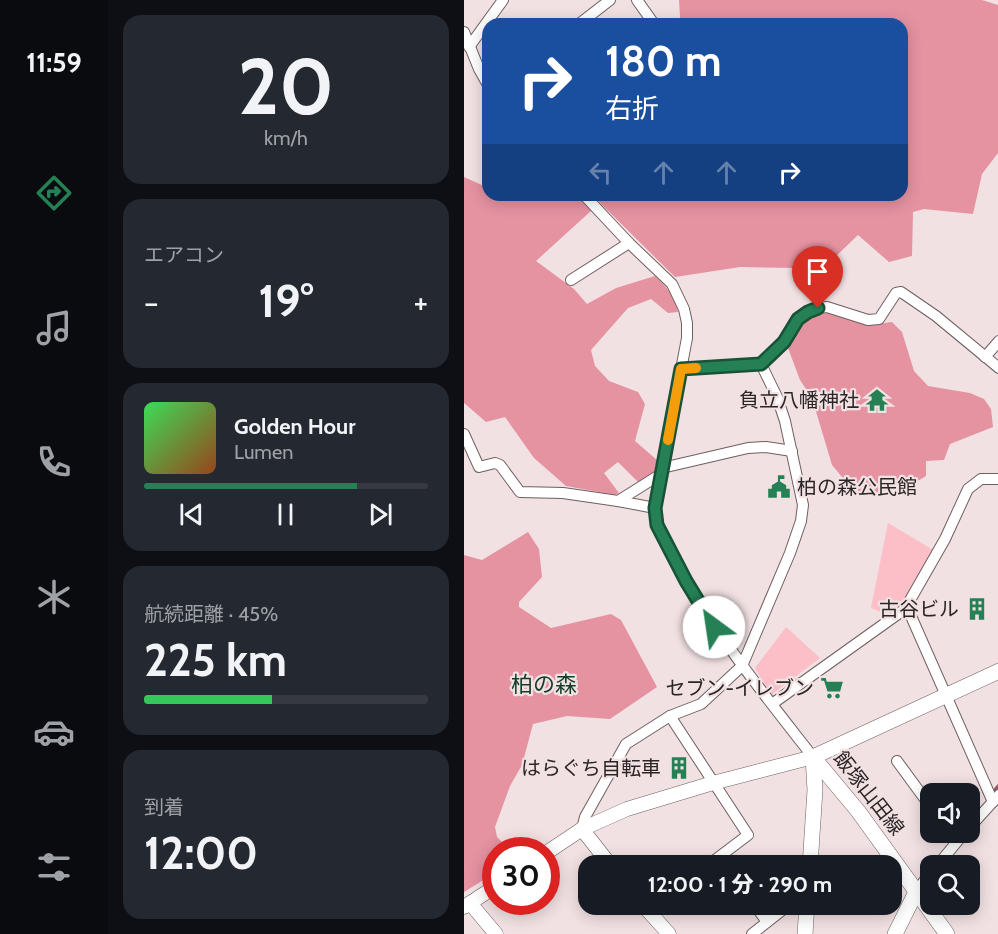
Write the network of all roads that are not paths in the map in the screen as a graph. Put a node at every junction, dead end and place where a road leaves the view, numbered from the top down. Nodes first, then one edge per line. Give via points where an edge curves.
1 (503, 0) edge
2 (610, 0) edge
3 (637, 0) edge
4 (490, 18) edge
5 (587, 18) edge
6 (650, 18) edge
7 (482, 29) edge
8 (464, 32) edge
9 (469, 47) junction
10 (482, 73) edge
11 (590, 201) edge
12 (629, 243) junction
13 (571, 280) dead end
14 (998, 341) edge
15 (985, 357) junction
16 (761, 364) junction
17 (998, 368) edge
18 (681, 369) junction
19 (464, 434) edge
20 (792, 451) junction
21 (662, 471) junction
22 (998, 479) edge
23 (618, 501) junction
24 (655, 508) junction
25 (907, 607) junction
26 (742, 666) junction
27 (998, 671) edge
28 (946, 696) junction
29 (772, 704) junction
30 (670, 716) junction
31 (813, 757) junction
32 (897, 761) dead end
33 (713, 783) junction
34 (920, 792) edge
35 (994, 796) edge
36 (980, 814) edge
37 (582, 829) junction
38 (560, 844) edge
39 (602, 855) edge
40 (728, 855) edge
41 (811, 855) edge
42 (920, 887) edge
43 (916, 892) junction
44 (482, 895) edge
45 (467, 905) edge
46 (655, 915) edge
47 (762, 915) edge
48 (776, 915) edge
49 (806, 915) edge
50 (767, 922) junction
51 (496, 934) edge
52 (669, 934) edge
53 (752, 934) edge
54 (805, 934) edge
55 (894, 934) edge
56 (947, 934) edge

1 - 4 street
2 - 5 street
3 - 6 street
7 - 9 street
8 - 9 street
9 - 10 street
11 - 12 street
12 - 13 street
12 - 18 street via 672,284 684,309 687,338
14 - 15 street
15 - 16 street via 901,292 896,293 879,319 868,320 827,307 808,312
15 - 17 street
16 - 18 street
16 - 20 street via 777,397
18 - 21 street
19 - 23 street via 479,467 500,465 520,492
20 - 21 street via 748,448
20 - 26 street via 803,505 801,521
21 - 23 street
21 - 24 street
22 - 25 street via 981,479 968,489
23 - 24 street
24 - 26 street via 657,525 686,581
25 - 28 street
25 - 29 street
26 - 29 street
26 - 30 street via 701,704
27 - 28 main road, 飯塚山田線
28 - 31 main road, 飯塚山田線
28 - 35 street
29 - 31 street
30 - 33 street
30 - 37 street via 626,744
31 - 33 street
31 - 41 main road
31 - 43 main road, 飯塚山田線 via 858,811
32 - 34 street
33 - 37 street via 627,809
33 - 40 street via 748,835
35 - 36 street
37 - 38 street
37 - 39 street
42 - 43 street
43 - 55 main road
43 - 56 main road, 飯塚山田線
44 - 45 street
45 - 51 street
46 - 52 street
47 - 50 street
48 - 50 street
49 - 54 main road
50 - 53 street

